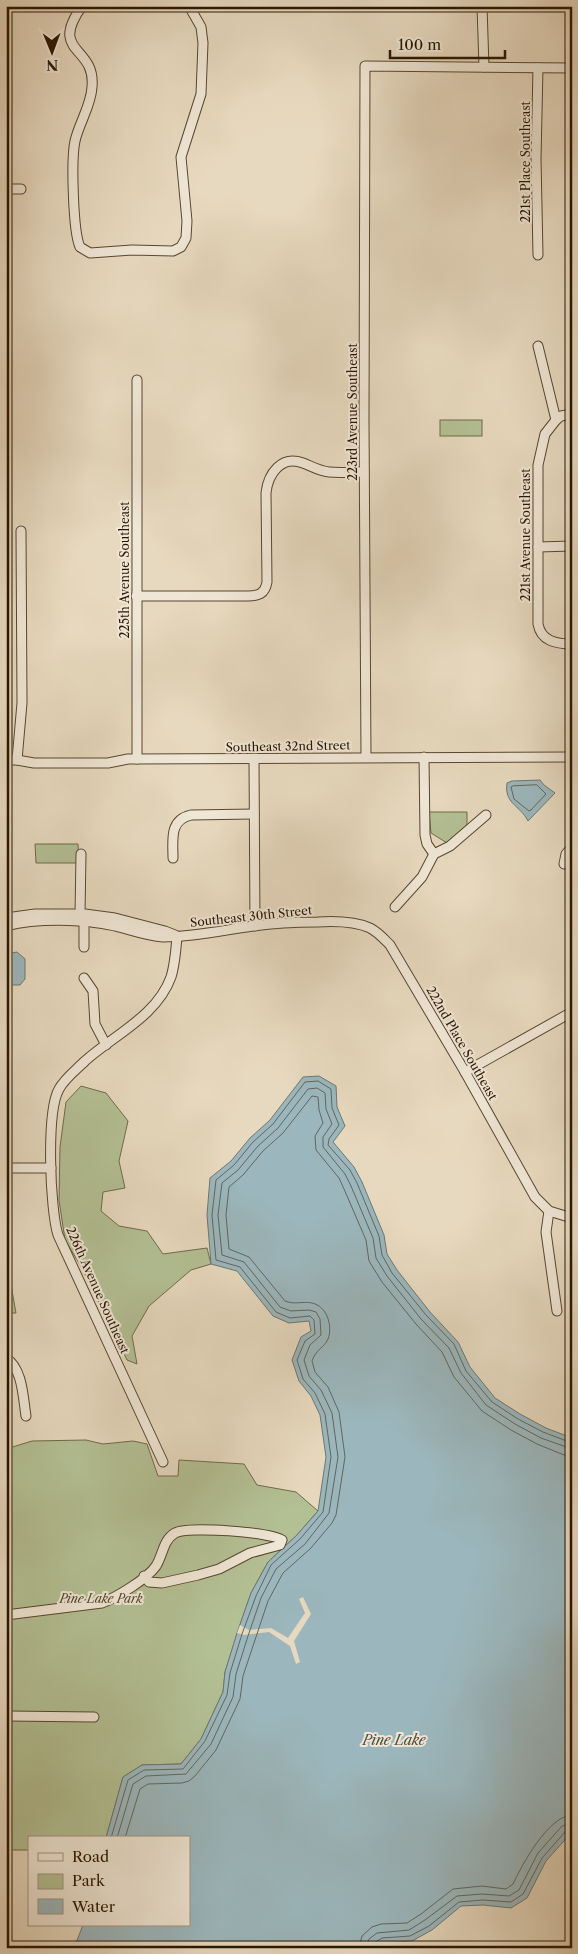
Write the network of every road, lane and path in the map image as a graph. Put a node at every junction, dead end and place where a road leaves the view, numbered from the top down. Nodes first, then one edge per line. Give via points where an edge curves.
1 (82, 6) edge
2 (190, 6) edge
3 (482, 6) edge
4 (484, 67) junction
5 (538, 68) junction
6 (572, 68) edge
7 (6, 189) edge
8 (20, 189) dead end
9 (538, 255) dead end
10 (538, 346) dead end
11 (136, 380) dead end
12 (572, 414) edge
13 (556, 420) junction
14 (364, 472) junction
15 (22, 532) dead end
16 (572, 546) edge
17 (538, 547) junction
18 (136, 596) junction
19 (572, 644) edge
20 (424, 757) junction
21 (572, 757) edge
22 (366, 758) junction
23 (138, 759) junction
24 (6, 760) edge
25 (17, 760) junction
26 (254, 760) junction
27 (254, 814) junction
28 (486, 815) dead end
29 (572, 847) edge
30 (80, 854) dead end
31 (434, 854) junction
32 (173, 858) dead end
33 (564, 864) dead end
34 (394, 907) dead end
35 (6, 918) edge
36 (82, 918) junction
37 (328, 922) joint
38 (6, 926) edge
39 (255, 926) junction
40 (177, 936) junction
41 (84, 948) dead end
42 (84, 978) dead end
43 (572, 1012) edge
44 (106, 1044) junction
45 (465, 1072) junction
46 (6, 1168) edge
47 (51, 1168) junction
48 (549, 1211) junction
49 (572, 1218) edge
50 (557, 1311) dead end
51 (6, 1358) edge
52 (26, 1416) dead end
53 (163, 1462) dead end
54 (144, 1576) junction
55 (6, 1616) edge
56 (6, 1716) edge
57 (94, 1717) dead end

1 - 2 street via 69,27 69,33 73,45 85,58 92,75 92,87 73,154 75,229 80,247 90,253 98,253 173,251 181,247 186,238 181,157 203,85 202,34
3 - 4 street
4 - 5 street
4 - 14 street, 223rd Avenue Southeast via 365,66
5 - 6 street
5 - 9 street, 221st Place Southeast
7 - 8 street
10 - 13 street
11 - 18 street, 225th Avenue Southeast
12 - 13 street
13 - 17 street, 221st Avenue Southeast via 542,441 538,465
14 - 18 street via 330,472 295,462 279,466 272,472 267,486 267,582 266,589 260,594
14 - 22 street, 223rd Avenue Southeast
15 - 25 street via 23,685
16 - 17 street
17 - 19 street, 221st Avenue Southeast via 539,630 556,643
18 - 23 street, 225th Avenue Southeast
20 - 21 street, Southeast 32nd Street
20 - 22 street, Southeast 32nd Street
20 - 31 street via 425,835
22 - 26 street, Southeast 32nd Street
23 - 25 street, Southeast 32nd Street via 108,763
23 - 26 street, Southeast 32nd Street
24 - 25 street, Southeast 32nd Street
26 - 27 street
27 - 32 street via 184,816 173,830
27 - 39 street
28 - 31 street via 450,846
29 - 33 street
30 - 36 street
31 - 34 street via 422,877
35 - 36 street via 35,914
36 - 38 street
36 - 40 street via 115,918
36 - 41 street
37 - 39 street, Southeast 30th Street
37 - 45 street, 222nd Place Southeast via 359,924 384,938
39 - 40 street, Southeast 30th Street
40 - 44 street via 171,978 158,1000
42 - 44 street via 93,990 95,1024
43 - 45 street
44 - 47 street, 226th Avenue Southeast via 59,1089 54,1107
45 - 48 street, 222nd Place Southeast via 535,1197
46 - 47 street
47 - 53 street, 226th Avenue Southeast via 52,1208 58,1235
48 - 49 street
48 - 50 street via 546,1232
51 - 52 street via 17,1372
54 - 54 street via 149,1582 162,1583 198,1575 219,1569 250,1553 280,1545 282,1540 233,1531 185,1530 175,1533 166,1542 155,1566
54 - 55 street via 115,1598 102,1603
56 - 57 street

